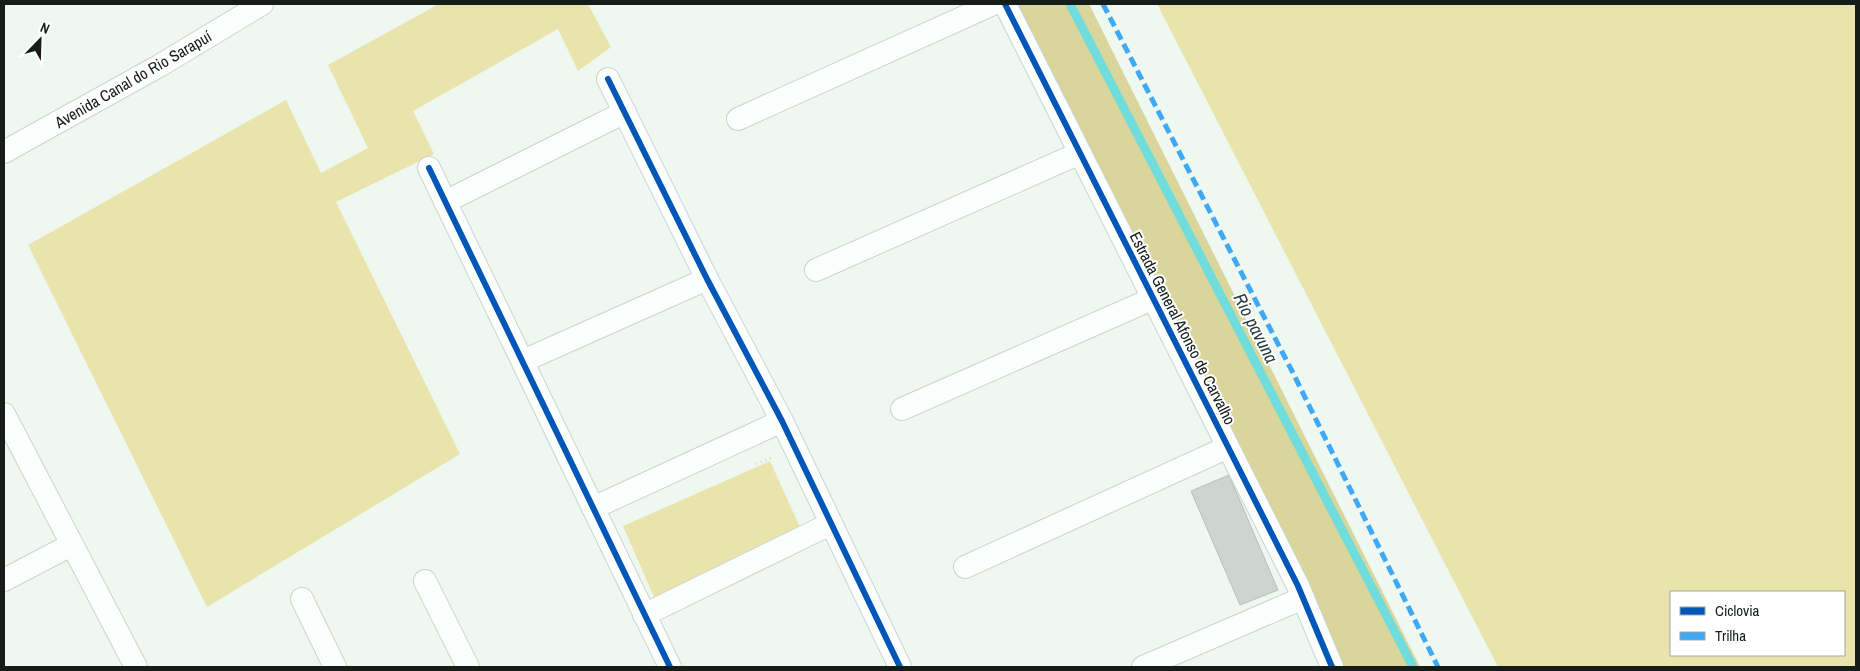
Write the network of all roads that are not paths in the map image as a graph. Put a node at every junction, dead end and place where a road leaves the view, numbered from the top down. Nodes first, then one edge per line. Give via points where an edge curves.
1 (262, 4) edge
2 (993, 4) edge
3 (1005, 4) edge
4 (608, 79) dead end
5 (625, 112) junction
6 (738, 120) dead end
7 (4, 152) edge
8 (1080, 153) junction
9 (429, 168) dead end
10 (445, 202) junction
11 (816, 270) dead end
12 (707, 278) junction
13 (1152, 299) junction
14 (523, 361) junction
15 (902, 409) dead end
16 (4, 414) edge
17 (782, 421) junction
18 (1228, 447) junction
19 (593, 508) junction
20 (830, 524) junction
21 (71, 545) junction
22 (965, 567) dead end
23 (4, 580) edge
24 (425, 581) dead end
25 (1303, 598) junction
26 (302, 599) dead end
27 (644, 615) junction
28 (136, 667) edge
29 (335, 667) edge
30 (468, 667) edge
31 (670, 667) edge
32 (900, 667) edge
33 (1143, 667) edge
34 (1332, 667) edge

1 - 7 street, Avenida Canal do Rio Sarapuí via 160,66
2 - 6 street
3 - 8 street, Estrada General Afonso de Carvalho
4 - 5 street
5 - 10 street
5 - 12 street
8 - 11 street
8 - 13 street, Estrada General Afonso de Carvalho
9 - 10 street
10 - 14 street
12 - 14 street
12 - 17 street
13 - 15 street
13 - 18 street, Estrada General Afonso de Carvalho
14 - 19 street
16 - 21 street
17 - 19 street
17 - 20 street
18 - 22 street
18 - 25 street, Estrada General Afonso de Carvalho
19 - 27 street
20 - 27 street
20 - 32 street
21 - 23 street
21 - 28 street
24 - 30 street
25 - 33 street
25 - 34 street, Estrada General Afonso de Carvalho
26 - 29 street
27 - 31 street

